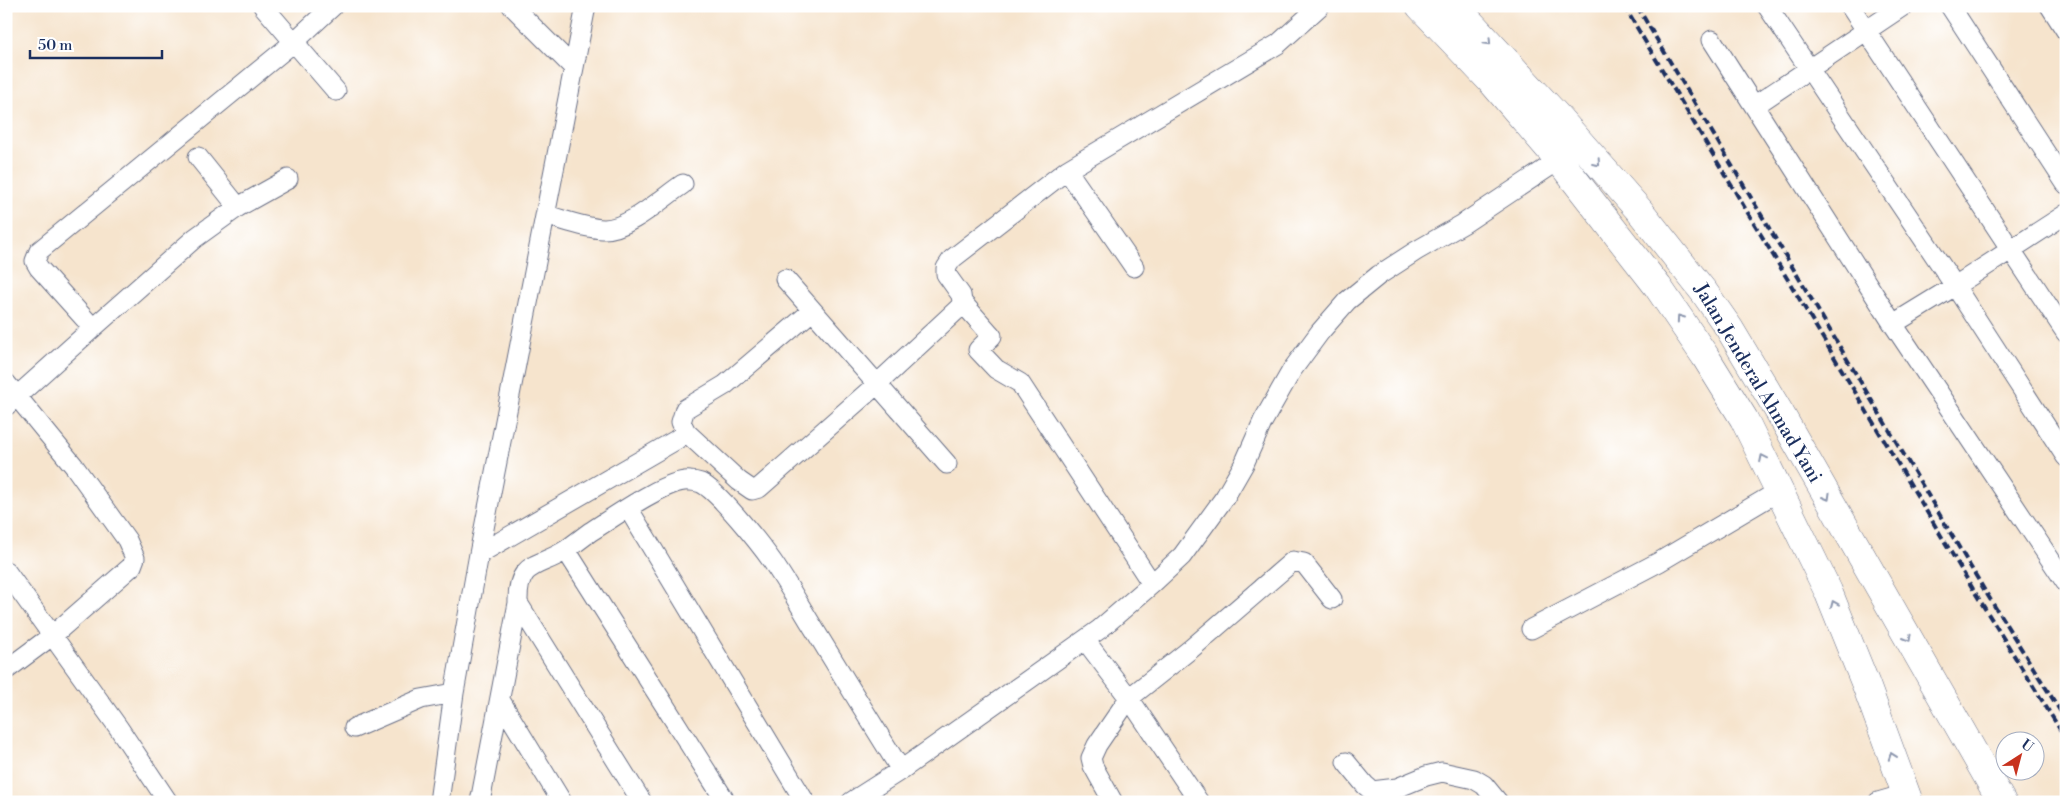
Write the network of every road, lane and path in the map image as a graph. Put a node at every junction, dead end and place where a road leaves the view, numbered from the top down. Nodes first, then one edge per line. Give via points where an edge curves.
1 (263, 6) edge
2 (333, 6) edge
3 (512, 6) edge
4 (586, 6) edge
5 (1320, 6) edge
6 (1420, 6) edge
7 (1455, 6) edge
8 (1767, 6) edge
9 (1850, 6) edge
10 (1903, 6) edge
11 (1950, 6) edge
12 (2050, 6) edge
13 (1866, 30) junction
14 (2066, 31) edge
15 (1712, 40) dead end
16 (294, 42) junction
17 (574, 68) junction
18 (1809, 69) junction
19 (336, 92) dead end
20 (1754, 106) junction
21 (198, 157) dead end
22 (1559, 160) junction
23 (1067, 170) junction
24 (288, 179) dead end
25 (682, 184) dead end
26 (2066, 184) edge
27 (238, 207) junction
28 (2066, 214) edge
29 (546, 215) junction
30 (2010, 250) junction
31 (1134, 267) dead end
32 (785, 279) dead end
33 (1955, 286) junction
34 (962, 302) junction
35 (812, 311) junction
36 (1893, 324) junction
37 (94, 328) junction
38 (2066, 333) edge
39 (876, 385) junction
40 (10, 396) edge
41 (686, 432) junction
42 (2066, 457) edge
43 (947, 464) dead end
44 (1779, 492) junction
45 (628, 508) junction
46 (566, 550) junction
47 (479, 554) junction
48 (6, 571) edge
49 (2063, 573) edge
50 (1152, 584) junction
51 (1332, 599) dead end
52 (518, 603) junction
53 (1531, 629) dead end
54 (53, 635) junction
55 (1085, 640) junction
56 (6, 670) edge
57 (454, 693) junction
58 (1129, 698) junction
59 (500, 700) junction
60 (354, 728) dead end
61 (1346, 762) dead end
62 (901, 770) junction
63 (1907, 798) edge
64 (481, 800) edge
65 (168, 802) edge
66 (439, 802) edge
67 (562, 802) edge
68 (642, 802) edge
69 (726, 802) edge
70 (805, 802) edge
71 (851, 802) edge
72 (1113, 802) edge
73 (1199, 802) edge
74 (1498, 802) edge
75 (1878, 802) edge
76 (2002, 802) edge

1 - 16 street
2 - 16 street
3 - 17 street
4 - 17 street
5 - 23 street via 1278,44
6 - 22 highway, Jalan Jenderal Ahmad Yani via 1493,83
7 -> 76 highway, Jalan Jenderal Ahmad Yani via 1639,210 1729,328
8 - 18 street
9 - 13 street
10 - 13 street
11 - 26 street
12 - 14 street
13 - 18 street
13 - 30 street
15 - 20 street
16 - 19 street
16 - 37 street via 38,251 35,261 39,268
17 - 29 street
18 - 20 street
18 - 33 street
20 - 36 street
21 - 27 street
44 -> 22 highway, Jalan Jenderal Ahmad Yani via 1744,419 1682,321
22 - 50 street via 1379,275 1347,301 1292,370 1226,497 1182,556
23 - 31 street
23 - 34 street via 952,259 946,274 961,295
24 - 27 street
25 - 29 street via 615,228 589,227
27 - 37 street via 195,238
28 - 30 street
29 - 47 street
30 - 33 street
30 - 38 street
32 - 35 street
33 - 36 street
33 - 42 street
34 - 39 street
34 - 50 street via 992,336 978,350 996,369 1020,383
35 - 39 street
35 - 41 street via 725,385 685,409 682,422
36 - 49 street
37 - 40 street
39 - 41 street via 760,488 752,490
39 - 43 street
40 - 54 street via 74,466 135,558 132,566
41 - 47 street via 657,452
44 - 53 street via 1659,562
63 -> 44 highway, Jalan Jenderal Ahmad Yani via 1847,634
45 - 46 street
45 - 62 street via 670,485 688,480 700,482 710,489 771,560
45 - 70 street
46 - 52 street via 526,571 517,590
46 - 69 street
47 - 57 street
48 - 54 street
50 - 55 street
51 - 58 street via 1304,563 1293,561
52 - 59 street
52 - 68 street
54 - 56 street
54 - 65 street
55 - 58 street
55 - 62 street
57 - 60 street via 421,699
57 - 66 street
58 - 72 street via 1096,745 1091,758
58 - 73 street
59 - 64 street
59 - 67 street
61 - 74 street via 1372,791 1397,788 1442,772 1484,784
62 - 71 street
63 - 75 street

